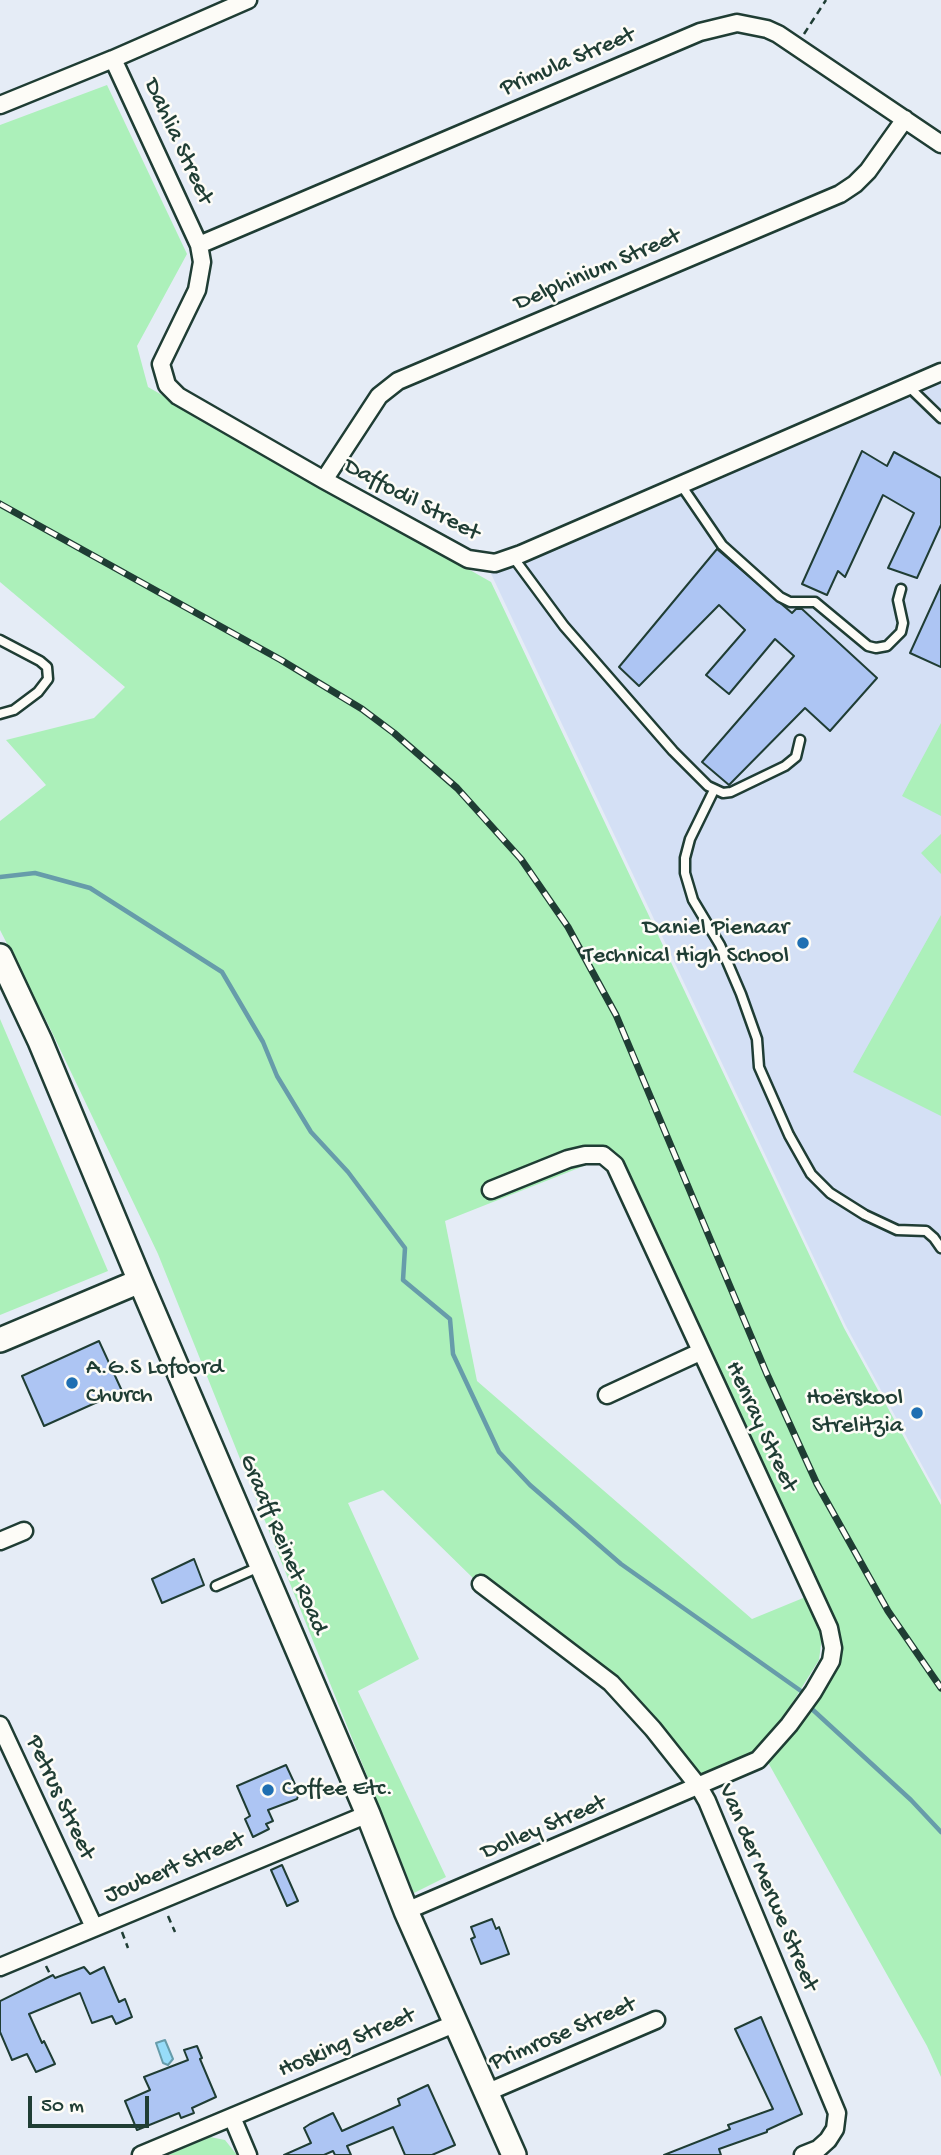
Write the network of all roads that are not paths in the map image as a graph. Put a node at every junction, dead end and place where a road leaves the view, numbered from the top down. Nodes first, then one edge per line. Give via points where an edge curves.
1 (248, 0) edge
2 (114, 59) junction
3 (0, 105) edge
4 (905, 119) junction
5 (941, 144) edge
6 (199, 245) junction
7 (941, 372) edge
8 (908, 386) junction
9 (941, 418) edge
10 (324, 480) junction
11 (681, 485) junction
12 (513, 557) junction
13 (901, 589) dead end
14 (0, 640) edge
15 (0, 714) edge
16 (800, 740) dead end
17 (714, 790) junction
18 (0, 956) edge
19 (491, 1190) dead end
20 (941, 1248) edge
21 (139, 1281) junction
22 (0, 1340) edge
23 (700, 1352) junction
24 (607, 1395) dead end
25 (24, 1531) dead end
26 (0, 1541) edge
27 (262, 1565) junction
28 (481, 1584) dead end
29 (216, 1586) dead end
30 (2, 1735) edge
31 (699, 1787) junction
32 (368, 1814) junction
33 (406, 1911) junction
34 (94, 1927) junction
35 (0, 1967) edge
36 (656, 2020) dead end
37 (454, 2024) junction
38 (488, 2092) junction
39 (232, 2117) junction
40 (141, 2155) edge
41 (248, 2155) edge
42 (514, 2155) edge
43 (803, 2155) edge

1 - 2 street
2 - 3 street
2 - 6 street, Dahlia Street
4 - 5 street, Primula Street
4 - 6 street, Primula Street via 767,29 737,23 700,32
4 - 10 street, Delphinium Street via 868,171 840,194 398,382 379,396
6 - 10 street, Daffodil Street via 197,290 161,363 167,385 178,397
7 - 8 street, Daffodil Street
8 - 9 lane
8 - 11 street, Daffodil Street
10 - 12 street, Daffodil Street via 468,559 495,563
11 - 12 street, Daffodil Street
11 - 13 lane via 722,545 780,597 790,602 815,602 868,646 887,646 901,632
12 - 17 lane via 564,626 673,751
14 - 15 lane via 40,661 47,667 48,679 38,692
16 - 17 lane via 796,757 785,766 731,792
17 - 20 lane via 690,839 685,873 693,900 720,945 741,994 757,1039 759,1067 789,1135 811,1174 830,1193 897,1230 926,1231
18 - 21 main road, Graaff Reinet Road
19 - 23 street, Henray Street via 568,1159 603,1155 622,1178
21 - 22 main road
21 - 27 main road, Graaff Reinet Road
23 - 24 street
23 - 31 street, Henray Street via 829,1628 833,1648 814,1692 767,1752
25 - 26 street
27 - 29 lane
27 - 32 main road, Graaff Reinet Road
28 - 31 street, Van der Merwe Street via 611,1684
30 - 34 street, Petrus Street
31 - 33 street, Dolley Street
31 - 43 street, Van der Merwe Street via 837,2113 828,2140
32 - 33 main road, Graaff Reinet Road
32 - 34 street, Joubert Street
33 - 37 main road, Graaff Reinet Road
34 - 35 street, Joubert Street
36 - 38 street, Primrose Street
37 - 38 main road, Graaff Reinet Road
37 - 39 street, Hosking Street
38 - 42 main road, Graaff Reinet Road
39 - 40 street, Hosking Street
39 - 41 street

